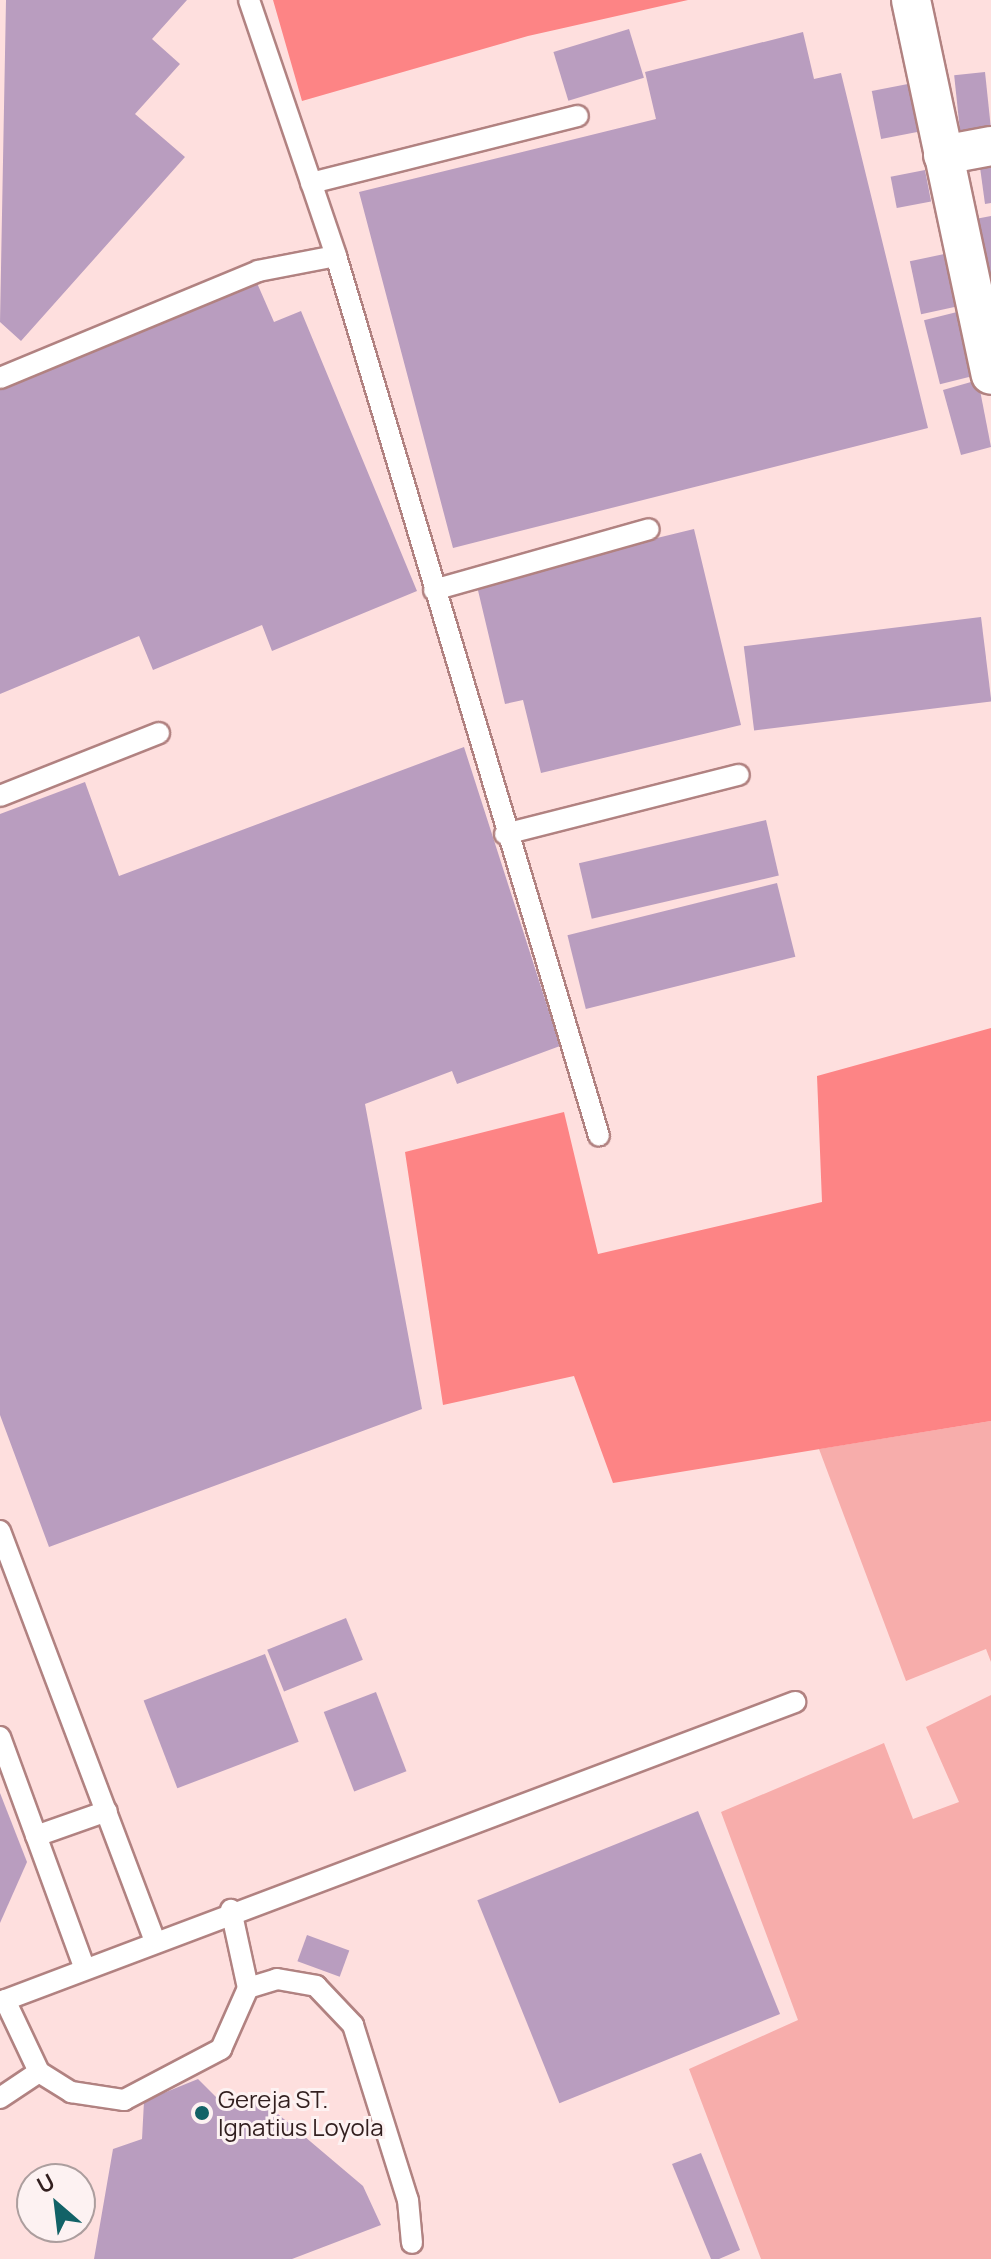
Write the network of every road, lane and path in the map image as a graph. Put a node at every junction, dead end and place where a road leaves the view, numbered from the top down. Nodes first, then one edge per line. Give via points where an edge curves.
1 (249, 0) edge
2 (911, 0) edge
3 (578, 116) dead end
4 (991, 146) edge
5 (943, 155) junction
6 (311, 183) junction
7 (336, 256) junction
8 (983, 308) edge
9 (991, 375) edge
10 (0, 378) edge
11 (649, 529) dead end
12 (434, 590) junction
13 (159, 733) dead end
14 (739, 775) dead end
15 (0, 796) edge
16 (505, 834) junction
17 (599, 1136) dead end
18 (0, 1531) edge
19 (795, 1702) dead end
20 (0, 1737) edge
21 (107, 1811) junction
22 (36, 1836) junction
23 (231, 1910) junction
24 (154, 1938) junction
25 (84, 1967) junction
26 (248, 1988) junction
27 (2, 2001) edge
28 (39, 2072) junction
29 (0, 2098) edge
30 (412, 2243) dead end

1 - 6 lane
2 - 5 street
3 - 6 lane
4 - 5 street
5 - 8 street
6 - 7 lane
7 - 10 lane via 258,271
7 - 12 lane
8 - 9 street
11 - 12 lane
12 - 16 lane
13 - 15 lane
14 - 16 lane
16 - 17 lane
18 - 21 lane
19 - 23 lane
20 - 22 lane
21 - 22 lane
21 - 24 lane
22 - 25 lane
23 - 24 lane
23 - 26 lane
24 - 25 lane
25 - 27 lane
26 - 28 lane via 221,2049 124,2100 71,2092
26 - 30 lane via 277,1979 316,1986 353,2025 408,2200
27 - 28 lane
28 - 29 lane

